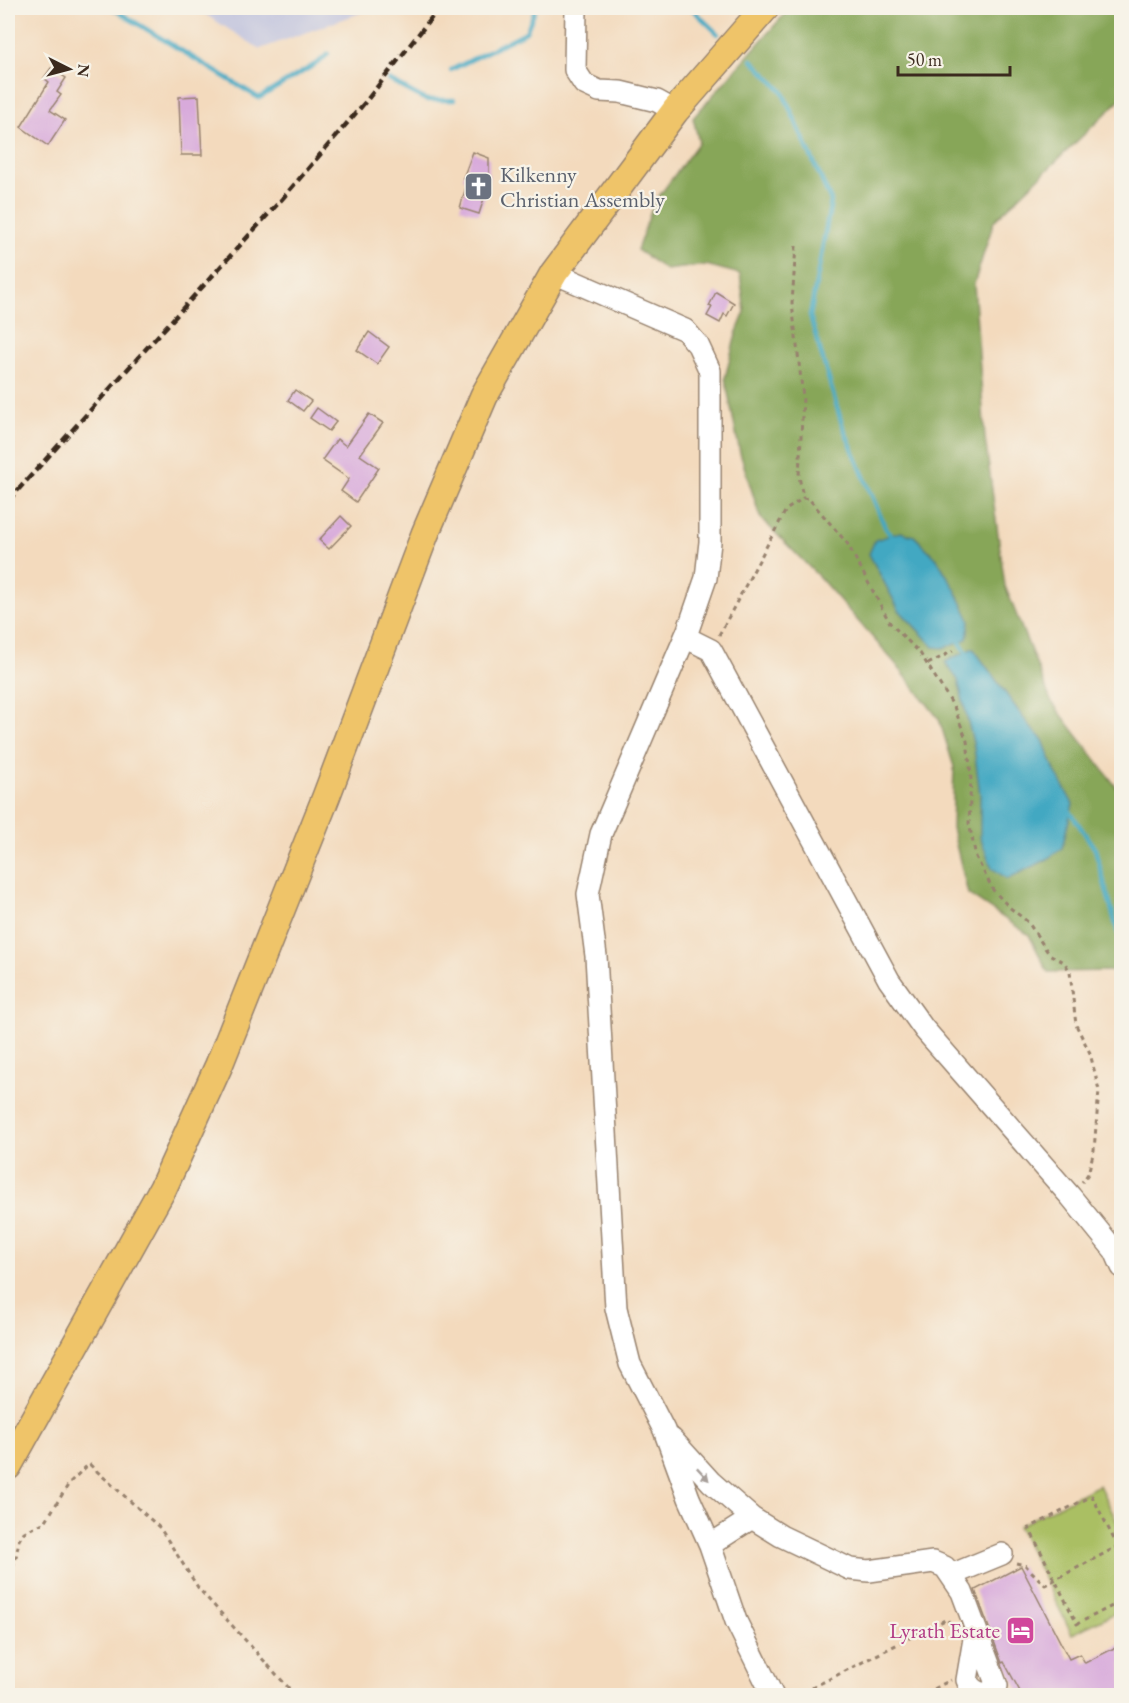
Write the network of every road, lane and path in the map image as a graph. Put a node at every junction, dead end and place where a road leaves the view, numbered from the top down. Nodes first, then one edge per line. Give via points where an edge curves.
1 (576, 8) edge
2 (765, 8) edge
3 (675, 111) junction
4 (796, 246) dead end
5 (554, 273) junction
6 (803, 498) junction
7 (685, 637) junction
8 (711, 650) junction
9 (953, 651) dead end
10 (928, 664) junction
11 (1071, 1197) junction
12 (1122, 1267) edge
13 (664, 1430) junction
14 (8, 1466) edge
15 (752, 1518) junction
16 (1122, 1544) edge
17 (710, 1545) junction
18 (1117, 1547) junction
19 (1002, 1554) dead end
20 (1122, 1555) edge
21 (1025, 1565) dead end
22 (8, 1575) edge
23 (951, 1575) junction
24 (1054, 1579) junction
25 (1122, 1601) edge
26 (974, 1627) junction
27 (967, 1672) junction
28 (296, 1695) edge
29 (773, 1695) edge
30 (796, 1695) edge
31 (930, 1695) edge

1 - 3 street via 575,70 584,84 599,91 657,101
2 - 3 main road
3 - 5 main road
4 - 6 path via 792,303 803,397 799,476
5 - 7 street via 685,330 698,345 710,371 710,542 706,578
5 - 14 main road via 484,396 219,1065 163,1188
6 - 8 path via 786,510
6 - 10 path via 809,499 847,543 890,623
7 - 8 street
7 - 13 street via 601,834 588,894 596,956 616,1308 630,1364
8 - 11 street via 889,980 924,1029
9 - 10 path
10 - 11 path via 954,707 967,741 971,775 969,823 976,857 993,890 1028,922 1049,954 1065,963 1070,972 1076,1025 1090,1053 1099,1090 1088,1174
11 - 12 street via 1115,1251
13 -> 15 street via 711,1482
13 - 17 street
15 - 17 street
15 - 23 street via 850,1569 869,1571 933,1562
16 - 18 path
17 - 29 street via 736,1621
18 - 20 path
18 - 24 path
18 - 24 path via 1092,1496 1029,1528
19 - 23 street
21 - 24 path via 1045,1585
22 - 28 path via 24,1532 45,1522 70,1482 89,1464 160,1528 200,1589
23 - 26 street via 962,1592
24 - 25 path via 1077,1624
26 - 27 street
26 - 27 street via 997,1686 986,1694 979,1693 968,1685
26 - 30 path via 955,1632 947,1619
27 - 31 path via 933,1689

